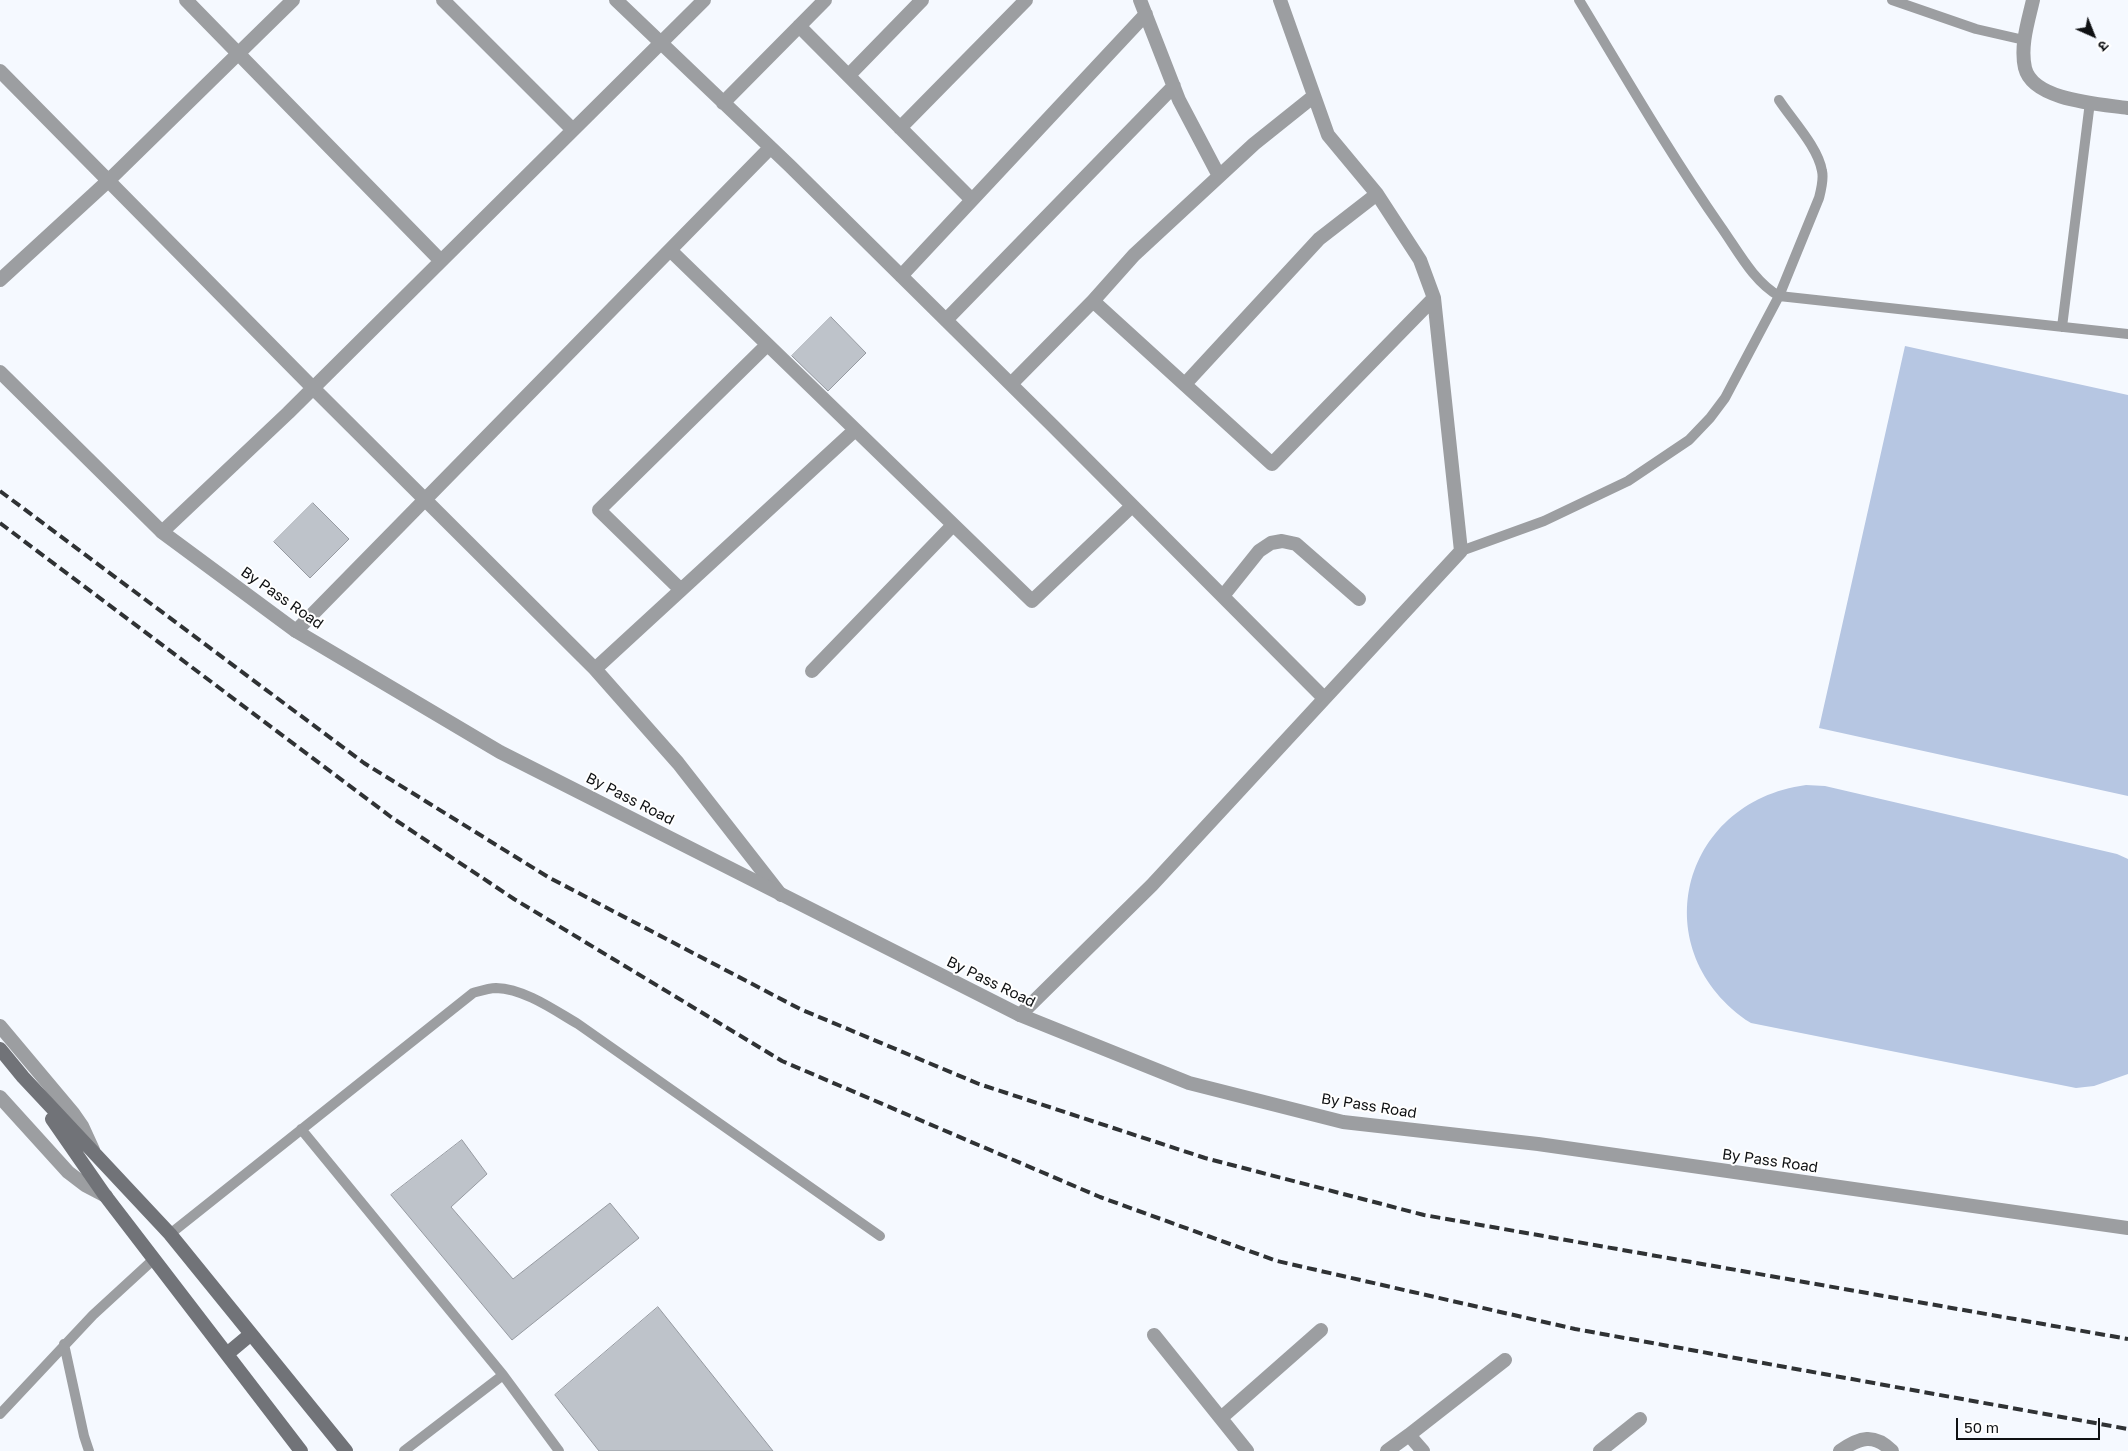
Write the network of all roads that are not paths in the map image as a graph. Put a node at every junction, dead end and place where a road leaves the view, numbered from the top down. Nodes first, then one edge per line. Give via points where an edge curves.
1 (186, 0) edge
2 (293, 0) edge
3 (443, 0) edge
4 (616, 0) edge
5 (704, 0) edge
6 (825, 0) edge
7 (922, 0) edge
8 (1026, 0) edge
9 (1140, 0) edge
10 (1280, 0) edge
11 (1579, 0) edge
12 (1892, 0) edge
13 (2033, 0) edge
14 (1146, 14) junction
15 (799, 26) junction
16 (2024, 40) junction
17 (660, 43) junction
18 (239, 54) junction
19 (0, 71) edge
20 (849, 75) junction
21 (1174, 86) junction
22 (1314, 96) junction
23 (1778, 100) dead end
24 (2090, 102) junction
25 (723, 103) junction
26 (2128, 108) edge
27 (900, 128) junction
28 (572, 130) junction
29 (770, 148) junction
30 (1219, 176) junction
31 (108, 181) junction
32 (1377, 194) junction
33 (972, 200) junction
34 (670, 250) junction
35 (441, 261) junction
36 (901, 276) junction
37 (0, 280) edge
38 (1779, 296) junction
39 (1434, 298) junction
40 (1092, 301) junction
41 (946, 320) junction
42 (2062, 327) junction
43 (2128, 334) edge
44 (767, 345) junction
45 (0, 372) edge
46 (1011, 384) junction
47 (1185, 384) junction
48 (313, 388) junction
49 (855, 430) junction
50 (425, 499) junction
51 (1132, 506) junction
52 (953, 525) junction
53 (162, 532) junction
54 (1461, 551) junction
55 (681, 590) junction
56 (1222, 596) junction
57 (1359, 599) dead end
58 (296, 630) junction
59 (595, 669) junction
60 (812, 671) dead end
61 (1324, 698) junction
62 (781, 894) junction
63 (1020, 1015) junction
64 (0, 1026) edge
65 (0, 1048) edge
66 (23, 1077) junction
67 (0, 1097) edge
68 (301, 1129) junction
69 (95, 1155) junction
70 (106, 1196) junction
71 (2128, 1228) edge
72 (170, 1234) junction
73 (880, 1236) dead end
74 (154, 1259) junction
75 (1321, 1330) dead end
76 (251, 1334) junction
77 (1154, 1335) dead end
78 (64, 1344) junction
79 (227, 1354) junction
80 (1504, 1360) dead end
81 (503, 1375) junction
82 (0, 1414) edge
83 (1221, 1418) junction
84 (1640, 1419) dead end
85 (1409, 1434) junction
86 (89, 1451) edge
87 (302, 1451) edge
88 (346, 1451) edge
89 (404, 1451) edge
90 (560, 1451) edge
91 (1247, 1451) edge
92 (1387, 1451) edge
93 (1423, 1451) edge
94 (1600, 1451) edge
95 (1840, 1451) edge
96 (1892, 1451) edge

1 - 18 street
2 - 18 street
3 - 28 street
4 - 17 street
5 - 17 street
6 - 15 street
7 - 20 street
8 - 27 street
9 - 14 street
10 - 22 street
11 - 38 lane via 1688,180 1760,282
12 - 16 lane via 1976,29
13 - 16 street
14 - 21 street
14 - 33 street
15 - 20 street
15 - 25 street
16 - 24 street via 2025,68 2032,81 2055,95
17 - 25 street
17 - 28 street
18 - 31 street
18 - 35 street
19 - 31 street
20 - 27 street
21 - 30 street
21 - 41 street
22 - 30 street
22 - 32 street via 1328,135
23 - 38 lane via 1816,153 1823,172 1819,198
24 - 26 street
24 - 42 lane
25 - 29 street
27 - 33 street
28 - 35 street
29 - 34 street
29 - 36 street
30 - 40 street via 1134,255
31 - 37 street
31 - 48 street
32 - 39 street via 1420,260
32 - 47 street via 1319,240
33 - 36 street
34 - 44 street
34 - 50 street
35 - 48 street
36 - 41 street
38 - 42 lane
38 - 54 lane via 1725,398 1689,440 1628,481 1544,521
39 - 47 street via 1272,464
39 - 54 street
40 - 46 street
40 - 47 street
41 - 46 street
42 - 43 lane
44 - 49 street
44 - 55 street via 599,510
45 - 53 street, By Pass Road
46 - 51 street
48 - 50 street
48 - 53 street
49 - 52 street
49 - 55 street
50 - 58 street
50 - 59 street
51 - 52 street via 1032,601
51 - 56 street
52 - 60 street
53 - 58 street, By Pass Road
54 - 61 street
55 - 59 street
56 - 57 street via 1259,551 1271,543 1282,541 1296,544
56 - 61 street
58 - 62 street, By Pass Road via 500,752
59 - 62 street via 678,763
61 - 63 street via 1152,885
62 - 63 street, By Pass Road
63 - 71 street, By Pass Road via 1189,1083 1343,1122 1538,1144
64 - 69 street via 73,1113
65 - 66 main road
66 - 69 main road
66 - 70 main road
67 - 70 street via 68,1172
68 - 72 lane
68 - 73 lane via 473,993 496,988 542,1003 578,1024
68 - 81 lane
69 - 72 main road
70 - 74 main road
72 - 76 main road
74 - 78 lane
74 - 79 main road
75 - 83 street
76 - 79 main road
76 - 88 main road
77 - 83 street
78 - 82 lane
78 - 86 lane
79 - 87 main road
80 - 85 street
81 - 89 lane
81 - 90 lane
83 - 91 street
84 - 94 street
85 - 92 street
85 - 93 street
95 - 96 street via 1866,1438 1878,1440

